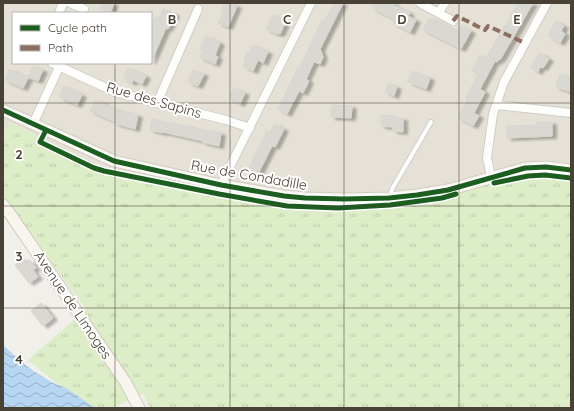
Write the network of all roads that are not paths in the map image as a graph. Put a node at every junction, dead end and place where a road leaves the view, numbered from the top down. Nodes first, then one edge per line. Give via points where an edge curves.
1 (70, 3) edge
2 (311, 3) edge
3 (420, 3) edge
4 (444, 3) edge
5 (547, 3) edge
6 (84, 8) edge
7 (198, 9) dead end
8 (438, 13) junction
9 (453, 21) dead end
10 (60, 65) edge
11 (157, 103) junction
12 (497, 105) junction
13 (3, 110) edge
14 (571, 113) edge
15 (431, 122) dead end
16 (33, 124) junction
17 (250, 128) junction
18 (571, 170) edge
19 (491, 177) junction
20 (221, 185) junction
21 (389, 198) junction
22 (3, 205) edge
23 (138, 408) edge

1 - 6 street
2 - 17 street
3 - 8 street
4 - 8 street
5 - 12 street via 504,82
7 - 11 street
8 - 9 street
10 - 11 street, Rue des Sapins via 116,92
10 - 16 street
11 - 17 street, Rue des Sapins
12 - 14 street
12 - 19 street via 493,114 487,158
13 - 16 street, Rue de Condadille
15 - 21 lane
16 - 20 street, Rue de Condadille via 114,162
17 - 20 street
18 - 19 street, Rue de Condadille via 525,168
19 - 21 street, Rue de Condadille via 448,190
20 - 21 street, Rue de Condadille via 305,198
22 - 23 street, Avenue de Limoges via 126,383

